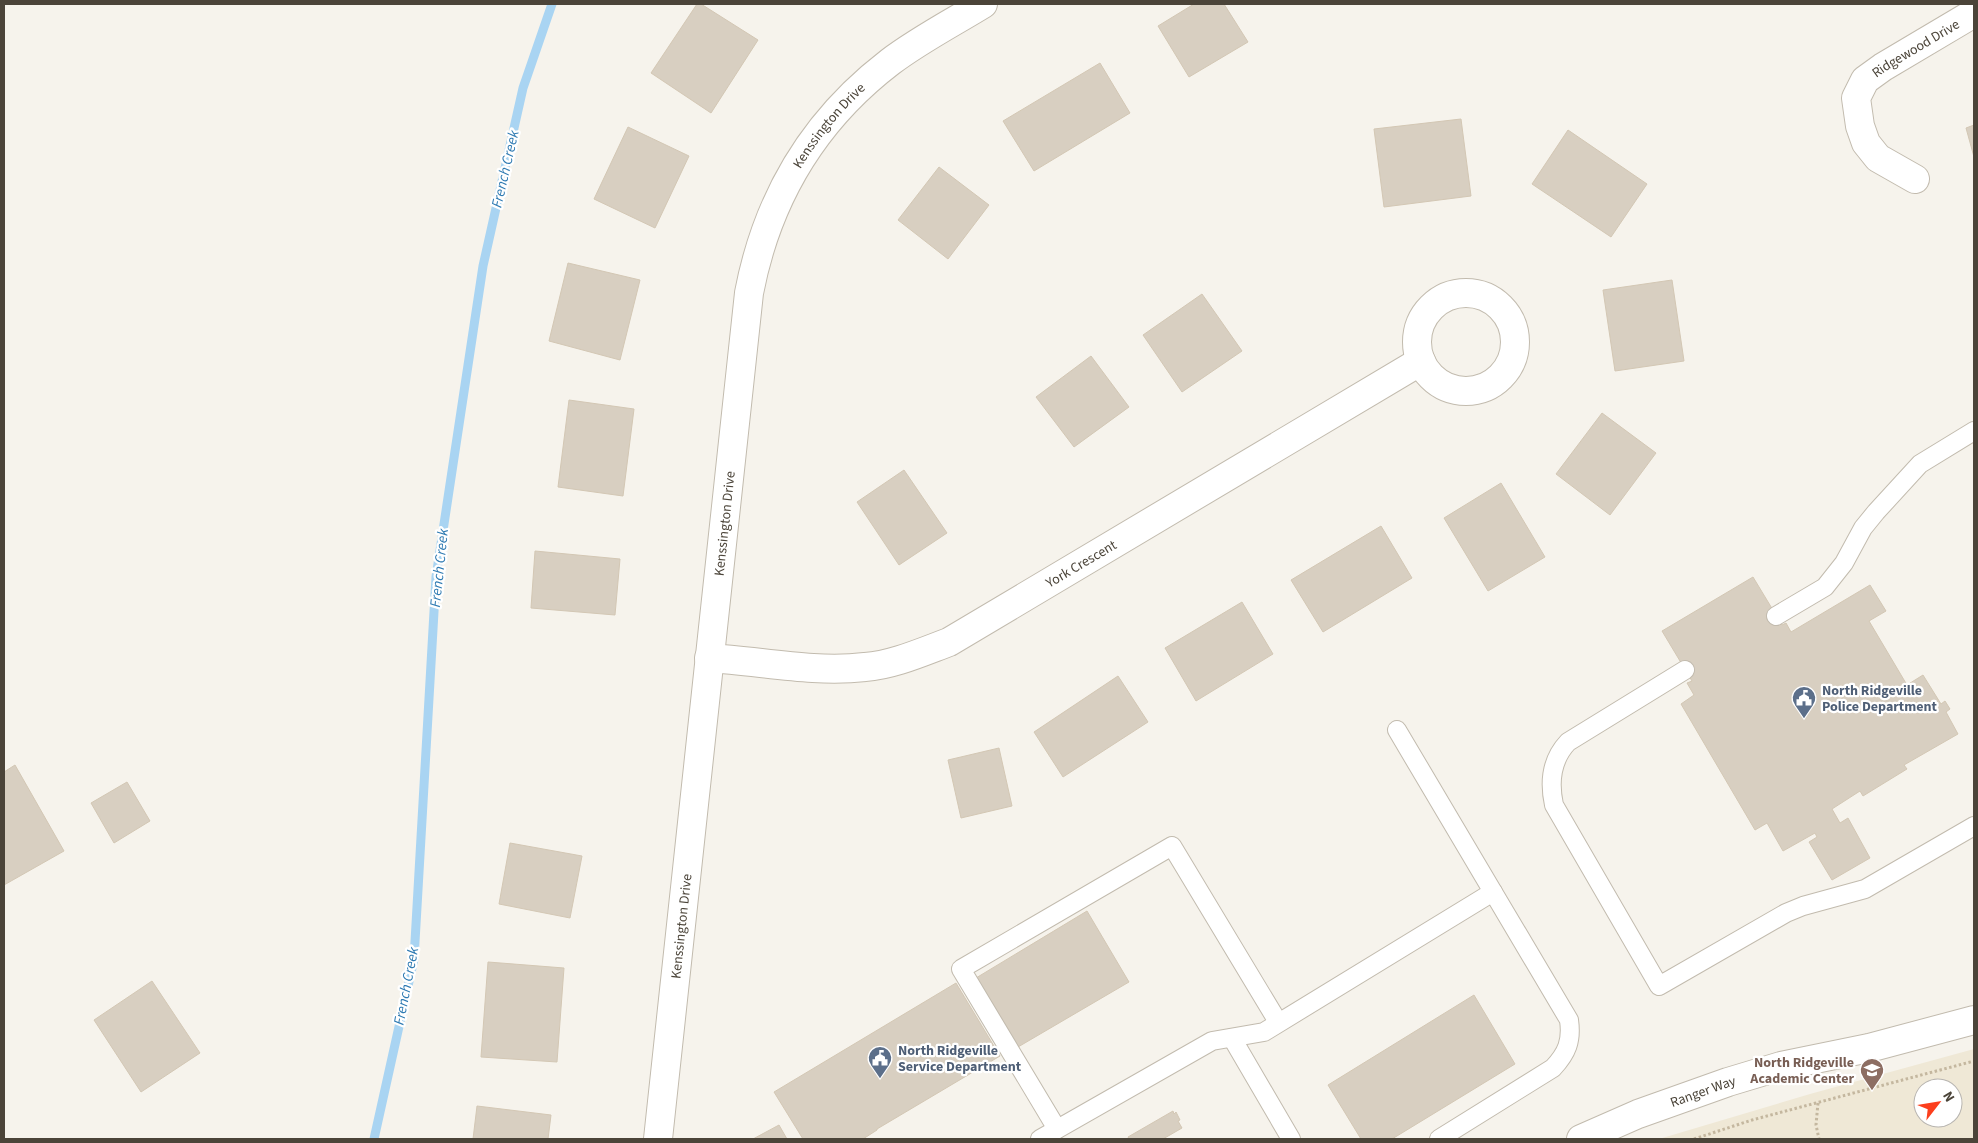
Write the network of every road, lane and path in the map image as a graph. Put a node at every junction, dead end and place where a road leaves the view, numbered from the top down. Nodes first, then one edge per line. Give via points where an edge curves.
1 (983, 4) edge
2 (1974, 13) edge
3 (1915, 179) dead end
4 (1421, 360) dead end
5 (1974, 431) edge
6 (1776, 616) dead end
7 (709, 658) junction
8 (1685, 670) dead end
9 (1397, 730) dead end
10 (1974, 826) edge
11 (1493, 892) junction
12 (1974, 1020) edge
13 (1278, 1022) junction
14 (1232, 1038) junction
15 (1974, 1061) edge
16 (1818, 1103) junction
17 (1057, 1130) junction
18 (658, 1139) edge
19 (1040, 1139) edge
20 (1291, 1139) edge
21 (1439, 1139) edge
22 (1581, 1139) edge
23 (1694, 1139) edge
24 (1819, 1139) edge

1 - 7 street, Kenssington Drive via 891,61 844,102 805,150 775,204 755,262 749,293
2 - 3 street, Ridgewood Drive via 1877,71 1865,80 1856,98 1866,143 1878,158
4 - 7 street, York Crescent via 949,642 913,656 867,667 799,667
5 - 6 lane via 1930,456 1912,472 1863,528 1835,576 1814,595
7 - 18 street, Kenssington Drive
8 - 10 lane via 1568,742 1557,758 1551,780 1554,805 1659,986 1786,913 1865,889
9 - 11 lane
11 - 13 lane
11 - 21 lane via 1569,1020 1570,1044 1564,1057 1553,1068
12 - 22 street, Ranger Way via 1878,1046 1781,1066 1728,1082 1638,1114
13 - 14 lane via 1264,1032
13 - 17 lane via 1172,846 961,969
14 - 17 lane via 1212,1041
14 - 20 lane
15 - 16 path
16 - 23 path
16 - 24 path via 1816,1125
17 - 19 lane

